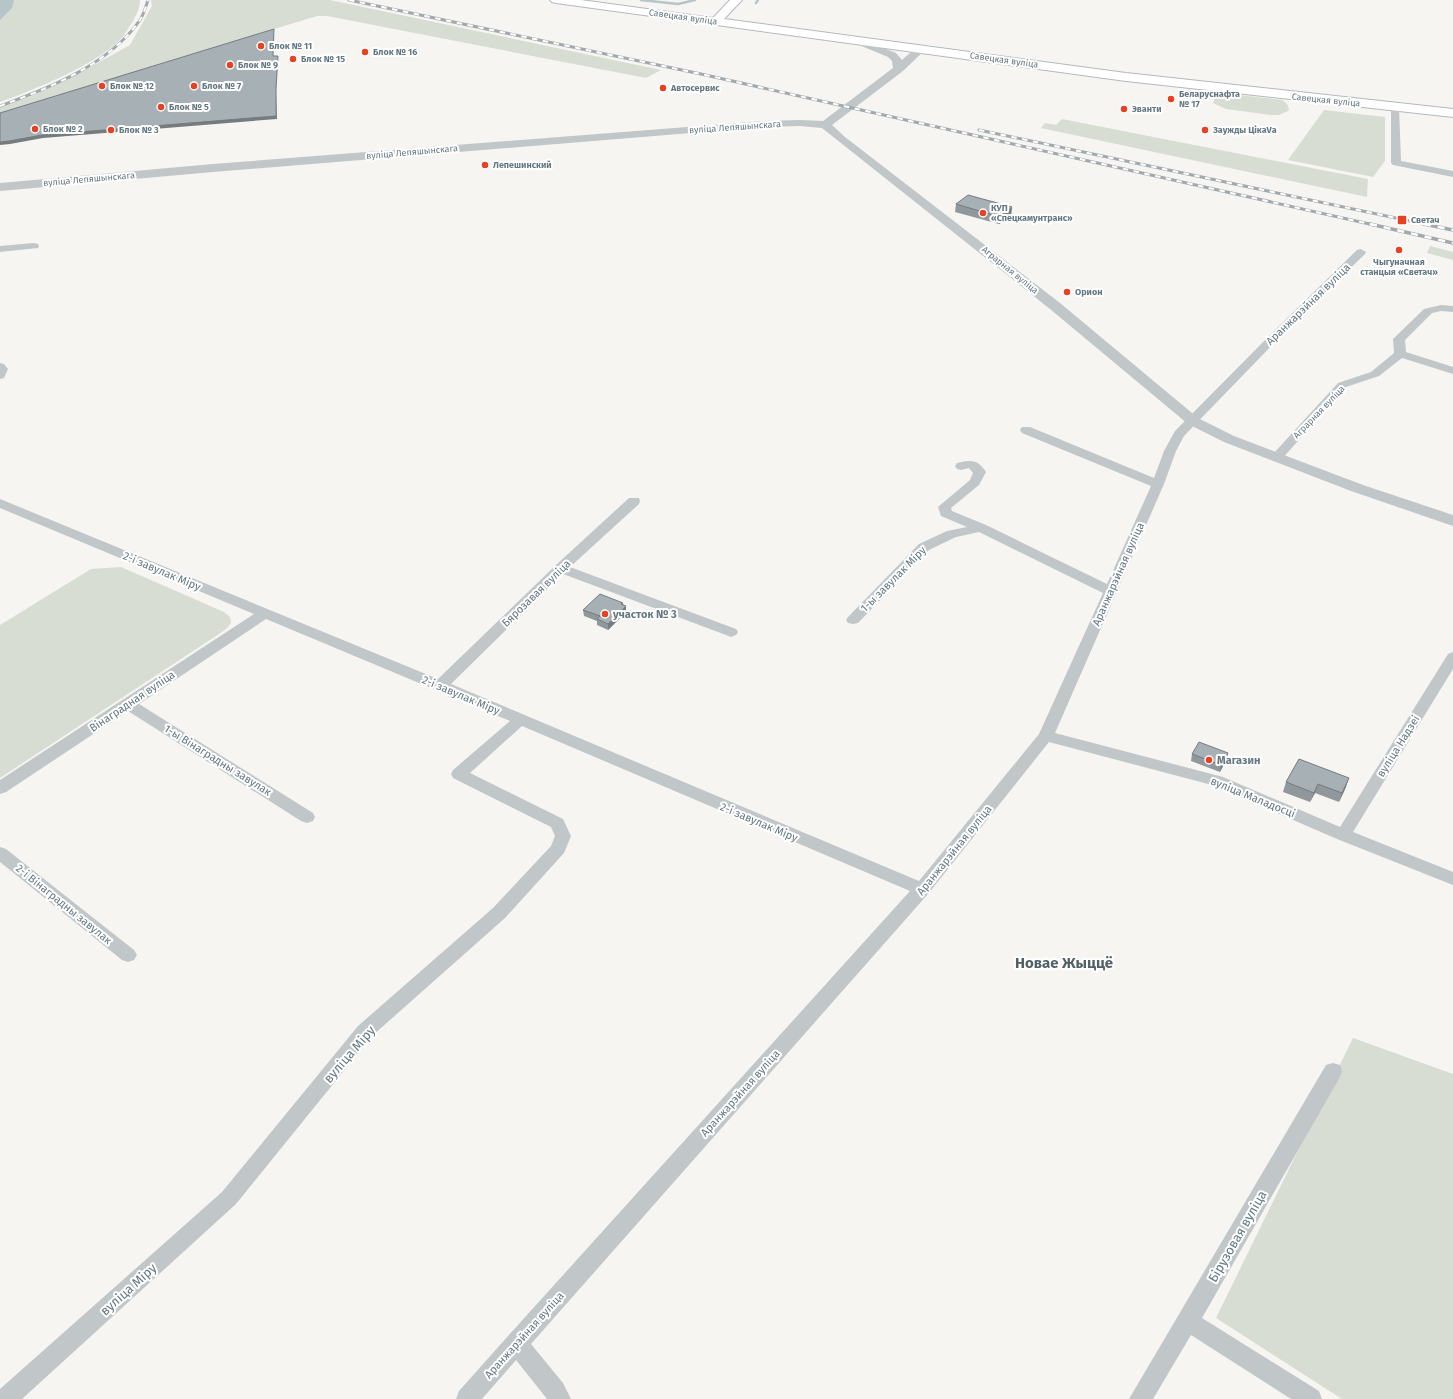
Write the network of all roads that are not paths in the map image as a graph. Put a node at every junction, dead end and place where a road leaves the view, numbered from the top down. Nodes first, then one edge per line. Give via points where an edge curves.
1 (556, 0) edge
2 (736, 0) edge
3 (716, 21) junction
4 (856, 40) junction
5 (921, 49) junction
6 (899, 69) junction
7 (1395, 107) junction
8 (1453, 113) edge
9 (825, 124) junction
10 (1453, 174) edge
11 (0, 187) edge
12 (34, 246) dead end
13 (0, 249) edge
14 (1361, 252) dead end
15 (1453, 309) edge
16 (1400, 354) junction
17 (0, 366) edge
18 (1453, 371) edge
19 (0, 376) edge
20 (1193, 421) junction
21 (1026, 430) dead end
22 (1277, 457) junction
23 (961, 466) dead end
24 (1158, 484) junction
25 (634, 501) dead end
26 (0, 503) edge
27 (1453, 521) edge
28 (981, 528) junction
29 (561, 568) junction
30 (1110, 591) junction
31 (264, 614) junction
32 (853, 620) dead end
33 (731, 632) dead end
34 (1453, 656) edge
35 (440, 686) junction
36 (128, 704) junction
37 (520, 720) junction
38 (1046, 736) junction
39 (0, 788) edge
40 (307, 817) dead end
41 (1343, 835) junction
42 (0, 853) edge
43 (1453, 879) edge
44 (922, 889) junction
45 (128, 956) dead end
46 (1333, 1071) dead end
47 (1188, 1321) junction
48 (516, 1343) junction
49 (5, 1399) edge
50 (467, 1399) edge
51 (560, 1399) edge
52 (1140, 1399) edge
53 (1311, 1399) edge

1 - 3 main road, Савецкая вуліца
2 - 3 main road
3 - 4 main road, Савецкая вуліца
4 - 5 main road, Савецкая вуліца
4 - 6 street via 892,55 897,60
5 - 6 street
5 - 7 main road, Савецкая вуліца via 1203,86
6 - 9 street
7 - 8 main road, Савецкая вуліца
7 - 10 street via 1396,163
9 - 11 street, вуліца Лепяшынскага via 764,124
9 - 20 street, Аграрная вуліца via 1070,318
12 - 13 street
14 - 20 street, Аранжарэйная вуліца
15 - 16 street via 1428,311 1399,339
16 - 18 street
16 - 22 street, Аграрная вуліца via 1375,374 1342,385
17 - 19 street
20 - 22 street, Аграрная вуліца via 1228,439
20 - 24 street, Аранжарэйная вуліца via 1179,434
21 - 24 street
22 - 27 street, Аграрная вуліца
23 - 28 street via 972,464 980,472 975,482 944,507 946,513
24 - 30 street, Аранжарэйная вуліца
25 - 29 street, Бярозавая вуліца
26 - 31 street, 2-і завулак Міру
28 - 30 street
28 - 32 street, 1-ы завулак Міру via 952,534 924,547
29 - 33 street
29 - 35 street, Бярозавая вуліца
30 - 38 street, Аранжарэйная вуліца
31 - 35 street, 2-і завулак Міру
31 - 36 street, Вінаградная вуліца
34 - 41 street, вуліца Надзеі
35 - 37 street, 2-і завулак Міру
36 - 39 street, Вінаградная вуліца
36 - 40 street, 1-ы Вінаградны завулак
37 - 44 street, 2-і завулак Міру
37 - 49 street, вуліца Міру via 459,774 557,823 563,836 558,849 499,913 366,1032 230,1198
38 - 41 street, вуліца Маладосці via 1217,781
38 - 44 street, Аранжарэйная вуліца
41 - 43 street, вуліца Маладосці
42 - 45 street, 2-і Вінаградны завулак
44 - 48 street, Аранжарэйная вуліца
46 - 47 street, Бірузовая вуліца
47 - 52 street, Бірузовая вуліца
47 - 53 street
48 - 50 street, Аранжарэйная вуліца
48 - 51 street via 556,1390

